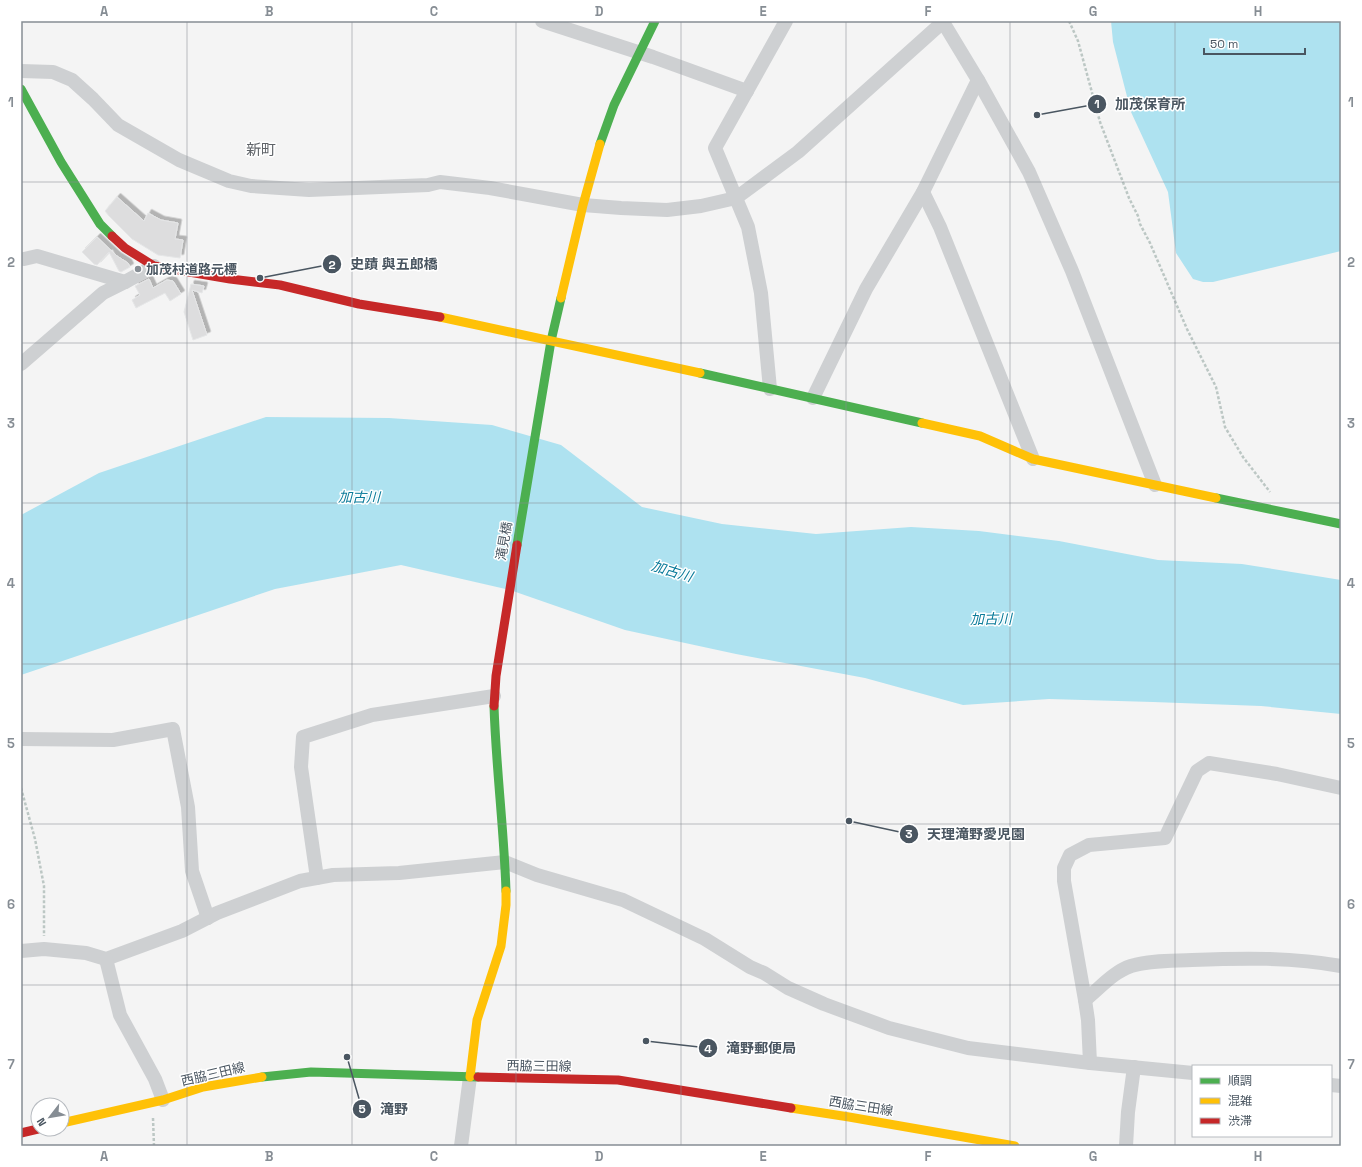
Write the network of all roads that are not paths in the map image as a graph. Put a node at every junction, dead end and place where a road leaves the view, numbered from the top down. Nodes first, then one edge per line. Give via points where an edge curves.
1 (542, 21) edge
2 (655, 21) edge
3 (786, 21) edge
4 (944, 21) edge
5 (639, 54) junction
6 (21, 71) edge
7 (978, 80) junction
8 (21, 89) edge
9 (747, 91) junction
10 (923, 192) junction
11 (736, 198) junction
12 (583, 205) junction
13 (24, 259) dead end
14 (154, 266) junction
15 (125, 282) junction
16 (550, 341) junction
17 (21, 364) edge
18 (770, 389) junction
19 (813, 398) junction
20 (1033, 458) junction
21 (1155, 485) junction
22 (1341, 524) edge
23 (494, 696) junction
24 (21, 739) edge
25 (1341, 788) edge
26 (505, 862) junction
27 (317, 878) junction
28 (208, 918) junction
29 (21, 951) edge
30 (106, 959) junction
31 (1341, 966) edge
32 (1085, 1000) junction
33 (1090, 1063) junction
34 (1134, 1067) junction
35 (1192, 1073) edge
36 (470, 1077) junction
37 (158, 1101) junction
38 (70, 1121) edge
39 (460, 1146) edge
40 (1015, 1146) edge
41 (1126, 1146) edge

1 - 5 street
2 - 5 street, 滝見橋
3 - 9 street
4 - 7 street
4 - 11 street via 798,152
5 - 9 street
5 - 12 street, 滝見橋 via 614,105
6 - 12 street via 53,72 72,80 118,125 180,160 229,181 251,186 309,190 428,185 440,182 490,188
7 - 10 street
7 - 21 street via 1029,172 1072,271
8 - 14 street via 61,162 100,224 125,248
9 - 11 street via 715,148
10 - 19 street via 866,289
10 - 20 street via 940,227
11 - 12 street via 667,210
11 - 18 street via 748,227 762,293
12 - 16 street, 滝見橋
13 - 15 street via 37,256
14 - 15 street
14 - 16 street via 280,285 359,304 456,319
15 - 17 street via 103,293
16 - 18 street
16 - 23 street, 滝見橋 via 507,600
18 - 19 street
19 - 20 street via 980,436
20 - 21 street
21 - 22 street
23 - 26 street, 滝見橋
23 - 27 street via 372,715 303,737 301,767
24 - 28 street via 114,740 173,729 188,808 192,871
25 - 32 street via 1208,763 1197,771 1165,838 1089,845 1070,855 1064,868 1064,881
26 - 27 street via 400,873 333,875
26 - 33 street via 537,875 623,900 705,939 788,988 889,1028 968,1048
26 - 36 street, 滝見橋 via 506,905 501,946 477,1020
27 - 28 street via 300,881
28 - 30 street via 182,931
29 - 30 street via 44,948 86,953
30 - 37 street via 120,1015 155,1079
31 - 32 street via 1272,958 1156,962 1131,966 1112,976
32 - 33 street
33 - 34 street
34 - 35 street
34 - 41 street
36 - 37 street, 西脇三田線 via 311,1072 203,1087
36 - 39 street
36 - 40 street, 西脇三田線 via 618,1080
37 - 38 street, 西脇三田線

